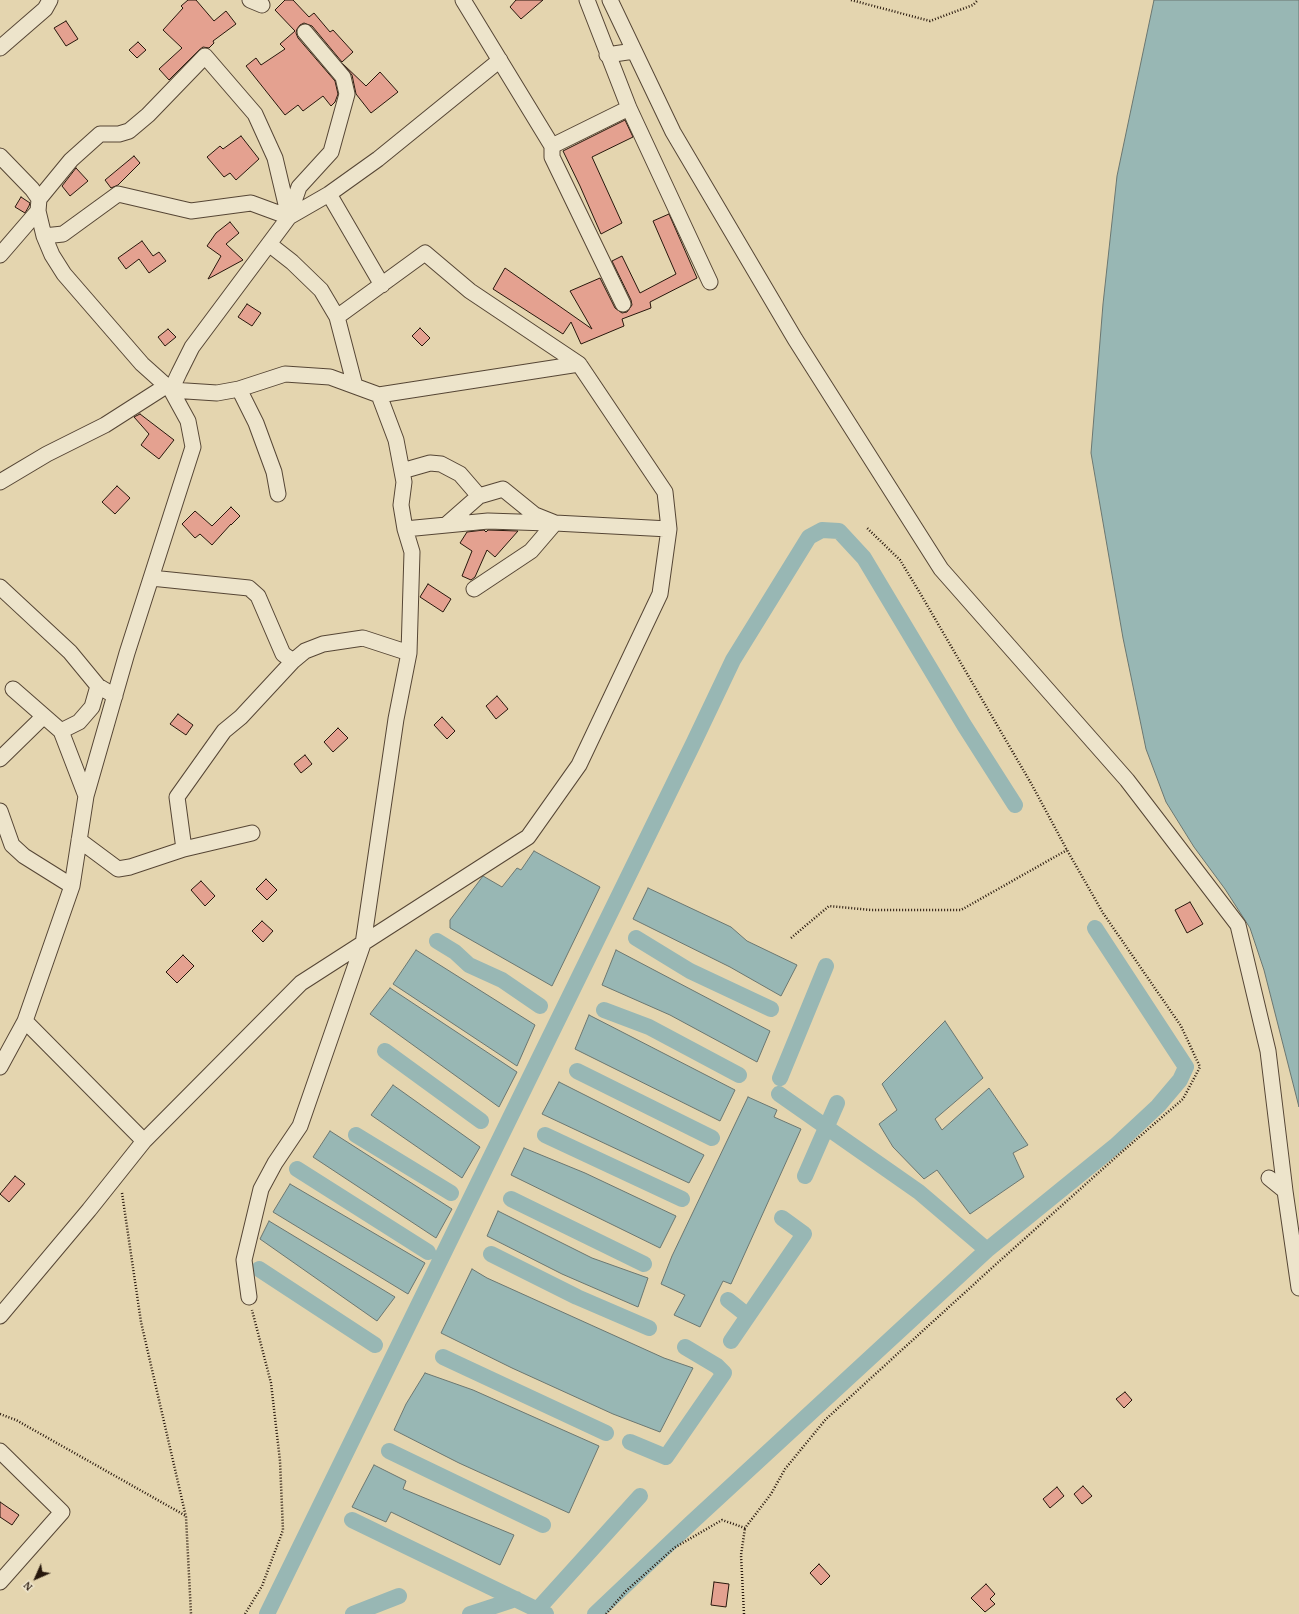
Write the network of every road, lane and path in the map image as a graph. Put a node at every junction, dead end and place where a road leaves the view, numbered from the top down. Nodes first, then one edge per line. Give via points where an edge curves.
1 (50, 0) edge
2 (463, 0) edge
3 (587, 0) edge
4 (610, 0) edge
5 (851, 0) edge
6 (978, 0) edge
7 (860, 1) edge
8 (305, 32) dead end
9 (0, 48) edge
10 (634, 51) junction
11 (607, 55) junction
12 (500, 60) junction
13 (629, 108) junction
14 (552, 146) junction
15 (0, 156) edge
16 (329, 194) junction
17 (38, 205) junction
18 (289, 217) junction
19 (44, 236) junction
20 (269, 244) junction
21 (0, 254) edge
22 (710, 282) dead end
23 (382, 284) junction
24 (623, 304) dead end
25 (338, 317) junction
26 (579, 364) junction
27 (355, 386) junction
28 (169, 388) junction
29 (239, 389) junction
30 (378, 395) junction
31 (402, 471) junction
32 (0, 482) edge
33 (278, 494) dead end
34 (479, 496) junction
35 (555, 523) junction
36 (446, 525) junction
37 (866, 526) dead end
38 (405, 529) junction
39 (669, 529) junction
40 (151, 578) junction
41 (0, 587) edge
42 (474, 589) dead end
43 (409, 653) junction
44 (293, 662) junction
45 (98, 686) junction
46 (13, 689) dead end
47 (115, 696) junction
48 (44, 716) junction
49 (61, 731) junction
50 (0, 759) edge
51 (86, 796) junction
52 (0, 811) edge
53 (252, 833) dead end
54 (79, 840) junction
55 (184, 849) junction
56 (1067, 850) junction
57 (72, 886) junction
58 (792, 938) dead end
59 (363, 944) junction
60 (25, 1021) junction
61 (0, 1067) edge
62 (144, 1141) junction
63 (118, 1174) junction
64 (1269, 1178) dead end
65 (1285, 1191) junction
66 (1299, 1288) edge
67 (248, 1297) joint
68 (0, 1316) edge
69 (0, 1414) edge
70 (0, 1451) edge
71 (186, 1517) junction
72 (745, 1528) junction
73 (0, 1582) edge
74 (191, 1614) edge
75 (245, 1614) edge
76 (606, 1614) edge
77 (744, 1614) edge

1 - 9 street via 45,9
2 - 12 street
3 - 11 street
4 - 10 street
5 - 7 path
6 - 7 path via 973,5 930,21
8 - 18 street via 343,77 347,94 330,152 299,187
10 - 11 street
10 - 65 street via 673,132 787,326 941,569 1127,780 1238,925 1268,1051
11 - 13 street
12 - 14 street
12 - 16 street via 378,159
13 - 14 street
13 - 22 street
14 - 24 street via 552,157
15 - 17 street via 32,189
16 - 18 street
16 - 23 street
17 - 18 street via 71,160 100,134 129,131 205,56 255,114 275,158
17 - 19 street
17 - 21 street
18 - 19 street via 252,203 190,211 118,194 63,234
18 - 20 street
19 - 28 street via 64,274 137,358
20 - 25 street via 321,290
20 - 28 street via 192,347
23 - 25 street
23 - 26 street via 425,253 470,291
25 - 27 street
26 - 30 street
26 - 39 street via 665,492
27 - 29 street via 330,378 285,374
27 - 30 street
28 - 29 street via 217,393
28 - 32 street
28 - 40 street via 188,421 193,447
29 - 33 street via 256,423 274,472
30 - 31 street via 396,440
31 - 34 street via 430,463 441,464 460,474
31 - 38 street via 404,482 400,505
34 - 35 street via 502,489 535,515
34 - 36 street
35 - 36 street via 488,521
35 - 39 street
35 - 42 street via 530,551
36 - 38 street
37 - 56 path via 900,560 1032,785
38 - 43 street via 412,552
39 - 59 street via 660,594 579,765 528,837
40 - 44 street via 249,588 258,596 283,654
40 - 47 street
41 - 45 street via 70,652
43 - 44 street via 363,638 323,644 305,651
43 - 59 street via 396,719
44 - 55 street via 241,717 224,731 177,797
45 - 47 street
45 - 49 street via 92,707 84,717
46 - 48 street
47 - 51 street
48 - 49 street
48 - 50 street
49 - 51 street
51 - 54 street
52 - 57 street via 12,845 24,856
53 - 55 street
54 - 55 street via 118,868
54 - 57 street
56 - 58 path via 961,910 871,910 829,906
56 - 72 path via 1103,913 1181,1026 1200,1067 1184,1099 1012,1250 826,1419 785,1469 771,1494
57 - 60 street
59 - 62 street via 301,983
59 - 67 street via 300,1126 261,1189 244,1260
60 - 61 street
60 - 62 street
62 - 63 street
63 - 68 street
63 - 71 path via 141,1322
64 - 65 street
65 - 66 street
67 - 75 path via 271,1383 280,1461 282,1530 262,1586
69 - 71 path via 16,1420
70 - 73 street via 62,1512
71 - 74 path
72 - 76 path via 722,1520 674,1548 626,1591
72 - 77 path via 741,1555

